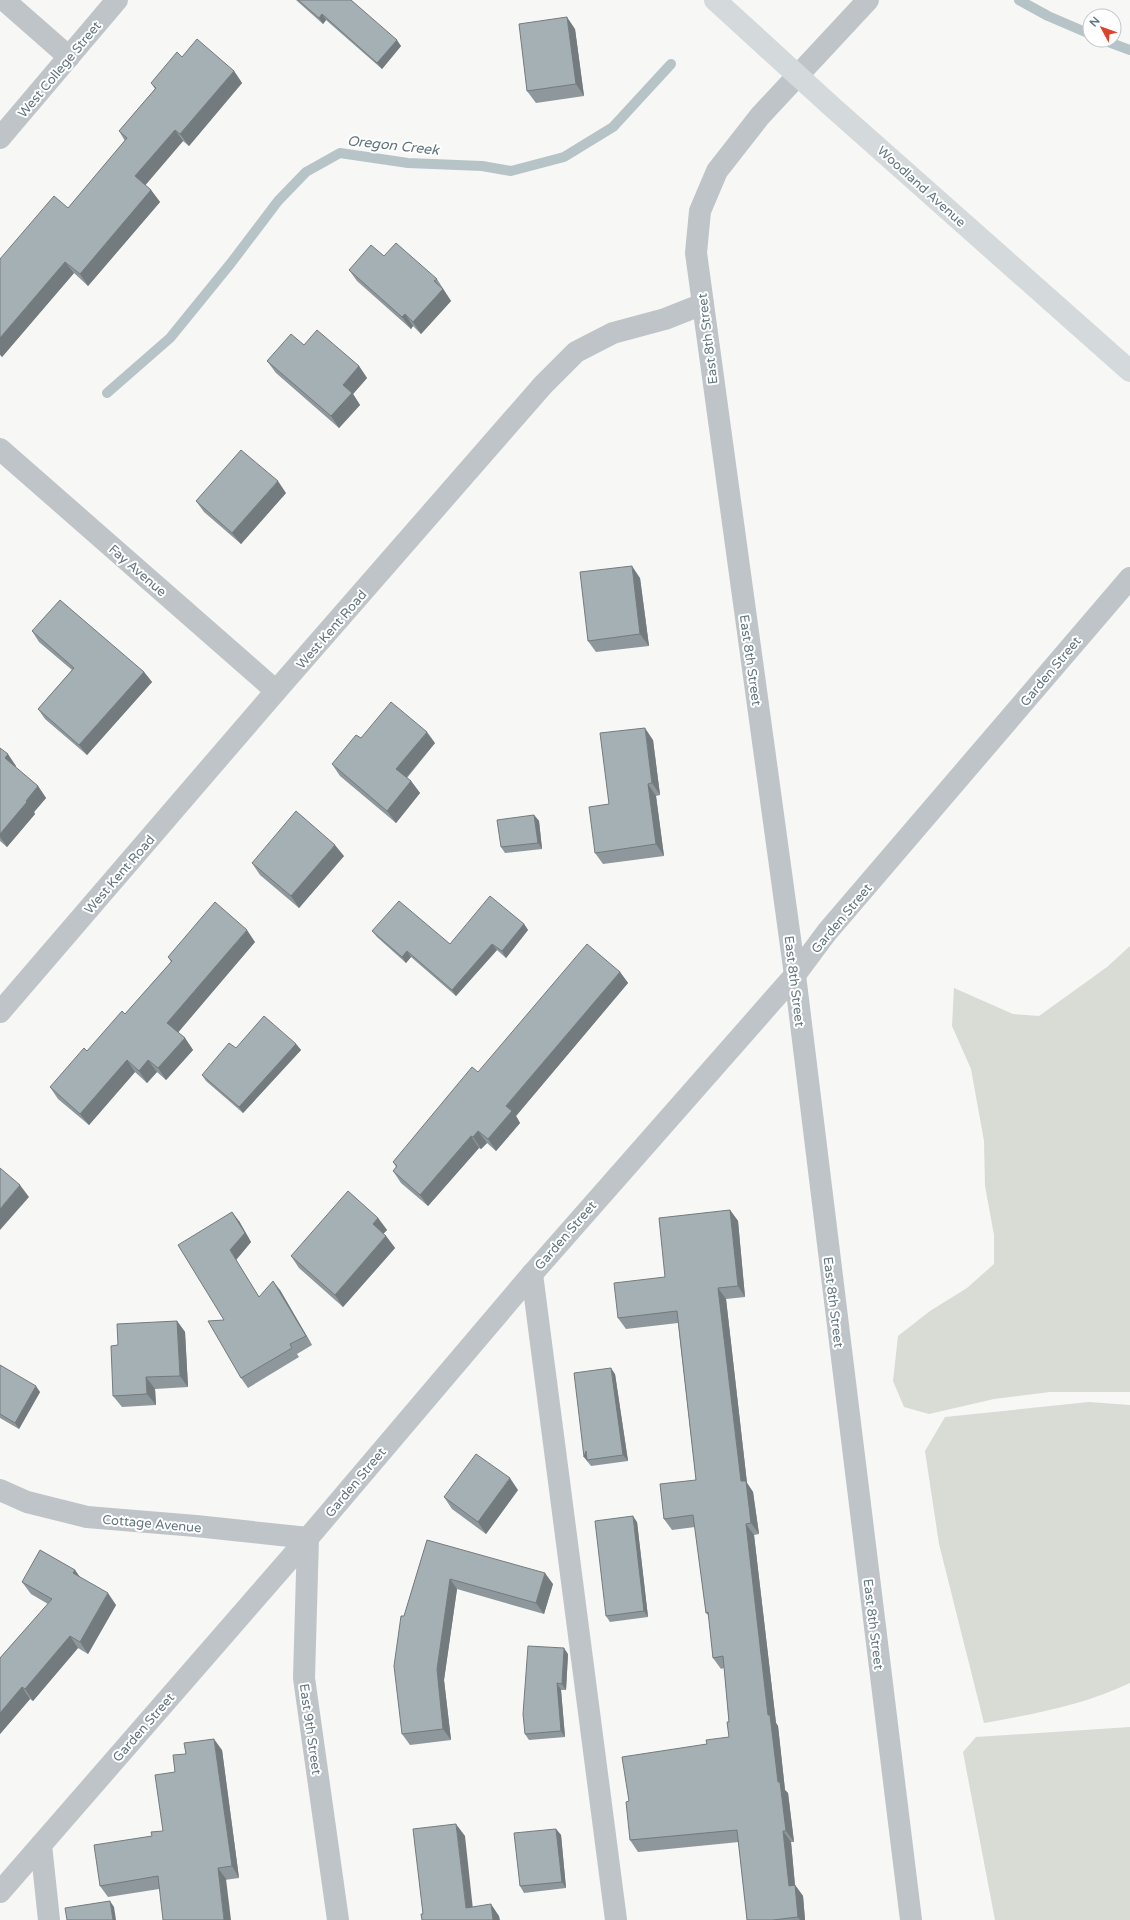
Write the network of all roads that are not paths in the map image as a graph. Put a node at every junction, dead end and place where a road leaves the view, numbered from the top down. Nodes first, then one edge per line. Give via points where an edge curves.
1 (4, 0) edge
2 (117, 0) edge
3 (715, 0) edge
4 (868, 0) edge
5 (69, 57) junction
6 (799, 75) junction
7 (0, 138) edge
8 (703, 304) junction
9 (1130, 371) edge
10 (0, 449) edge
11 (1130, 578) edge
12 (276, 691) junction
13 (795, 975) junction
14 (0, 1012) edge
15 (532, 1274) junction
16 (0, 1490) edge
17 (308, 1538) junction
18 (41, 1845) junction
19 (0, 1892) edge
20 (49, 1920) edge
21 (338, 1920) edge
22 (616, 1920) edge
23 (910, 1920) edge

1 - 5 street
2 - 5 street, West College Street
3 - 6 main road, Woodland Avenue
4 - 6 street, East 8th Street
5 - 7 street, West College Street
6 - 8 street, East 8th Street via 760,116 717,171 700,211 696,253
6 - 9 main road, Woodland Avenue
8 - 12 street, West Kent Road via 665,319 613,333 576,352 543,385
8 - 13 street, East 8th Street
10 - 12 street, Fay Avenue
11 - 13 street, Garden Street via 828,932
12 - 14 street, West Kent Road
13 - 15 street, Garden Street
13 - 23 street, East 8th Street
15 - 17 street, Garden Street
15 - 22 street
16 - 17 street, Cottage Avenue via 27,1502 87,1517
17 - 18 street, Garden Street
17 - 21 street, East 9th Street via 304,1678
18 - 19 street, Garden Street
18 - 20 street

